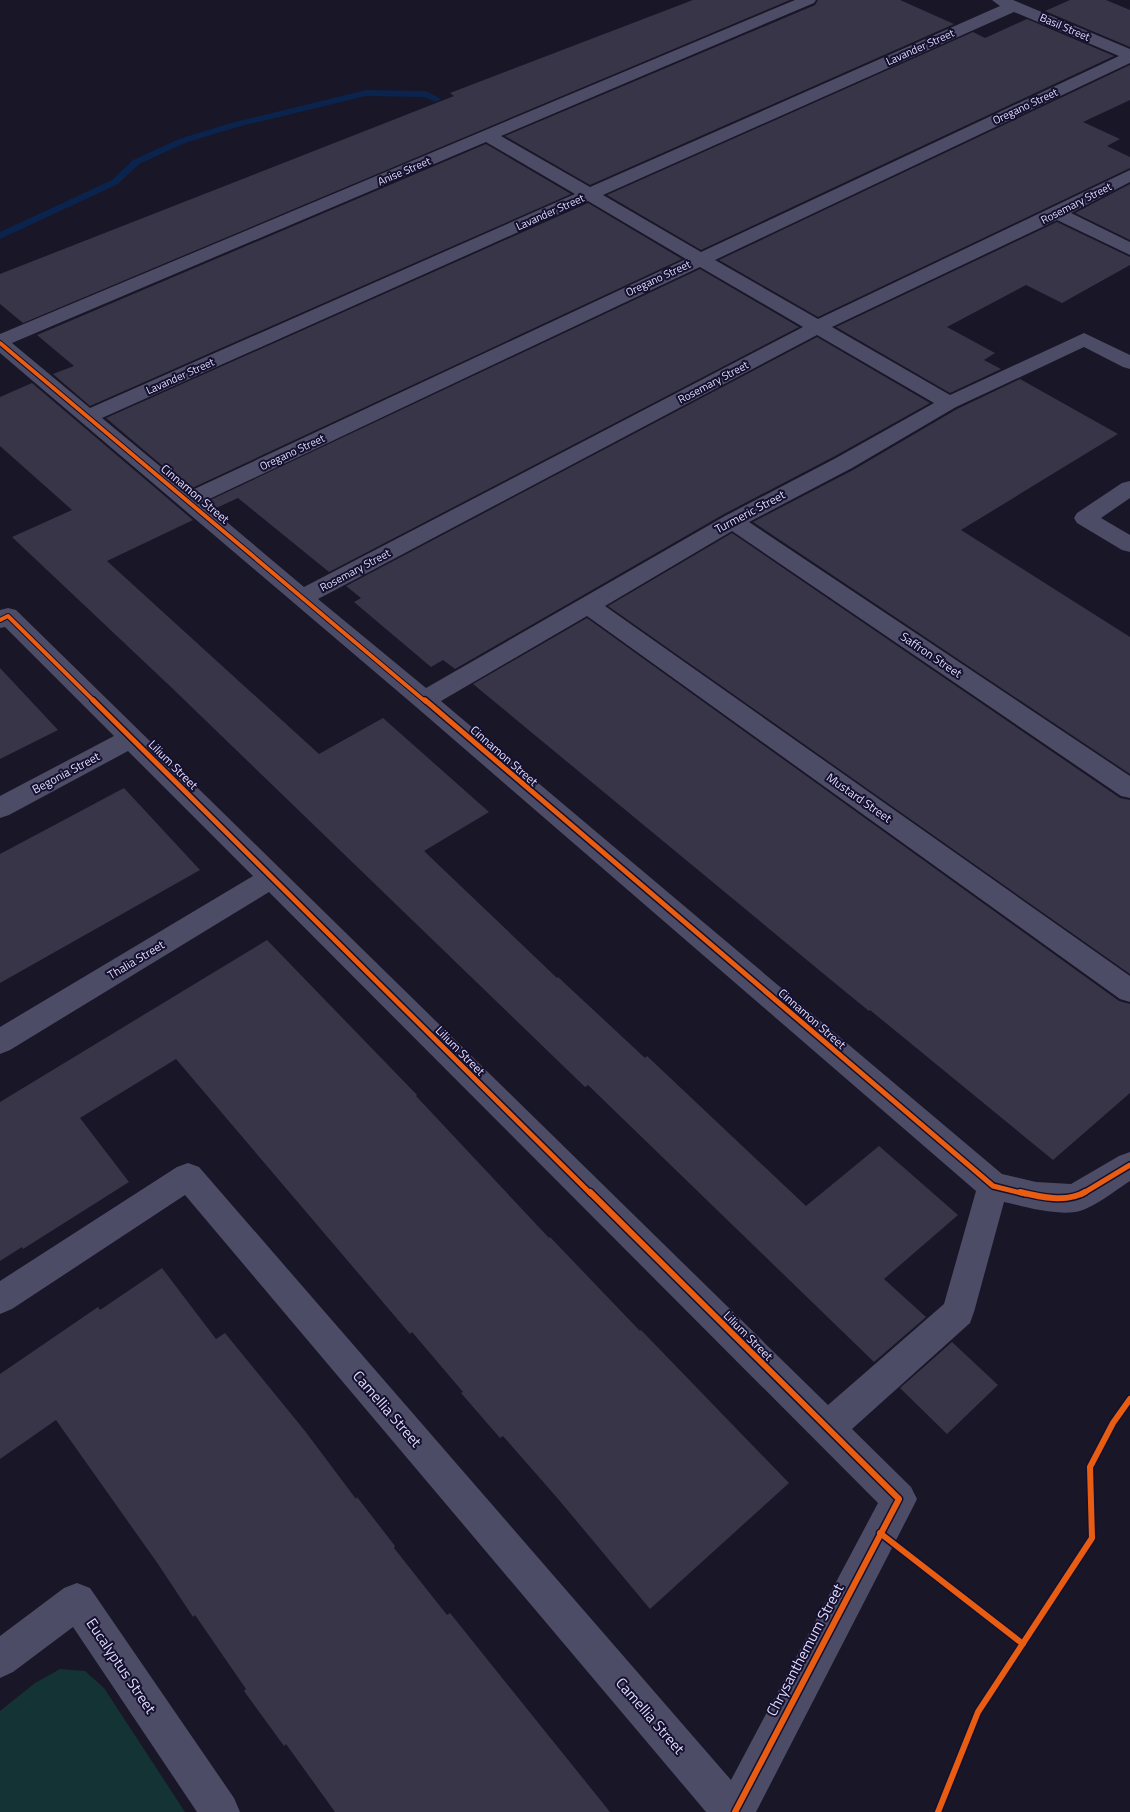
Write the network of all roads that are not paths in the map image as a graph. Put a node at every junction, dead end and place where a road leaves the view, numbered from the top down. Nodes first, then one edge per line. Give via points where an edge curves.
1 (808, 0) edge
2 (1006, 3) edge
3 (1130, 56) edge
4 (488, 136) junction
5 (1130, 175) edge
6 (589, 195) junction
7 (1057, 213) junction
8 (1130, 249) edge
9 (699, 258) junction
10 (819, 326) junction
11 (0, 342) edge
12 (1130, 363) edge
13 (949, 402) junction
14 (87, 417) junction
15 (1130, 488) edge
16 (188, 501) junction
17 (733, 521) junction
18 (1130, 545) edge
19 (301, 598) junction
20 (588, 605) junction
21 (4, 618) edge
22 (424, 700) junction
23 (132, 738) junction
24 (1130, 789) edge
25 (0, 808) edge
26 (271, 878) junction
27 (1130, 991) edge
28 (0, 1042) edge
29 (1130, 1165) edge
30 (992, 1186) junction
31 (0, 1299) edge
32 (827, 1429) junction
33 (899, 1499) joint
34 (0, 1659) edge
35 (220, 1812) edge
36 (733, 1812) edge

1 - 4 street, Anise Street
2 - 3 street, Basil Street
2 - 6 street, Lavander Street
3 - 9 street, Oregano Street
4 - 6 street
4 - 11 street, Anise Street
5 - 7 street, Rosemary Street
6 - 9 street
6 - 14 street, Lavander Street
7 - 8 street
7 - 10 street, Rosemary Street
9 - 10 street
9 - 16 street, Oregano Street
10 - 13 street
10 - 19 street, Rosemary Street
11 - 14 street, Cinnamon Street
12 - 13 street, Turmeric Street via 1084,339
13 - 17 street, Turmeric Street via 844,464
14 - 16 street, Cinnamon Street
15 - 18 street via 1085,518
16 - 19 street, Cinnamon Street
17 - 20 street, Turmeric Street
17 - 24 street, Saffron Street
19 - 22 street, Cinnamon Street
20 - 22 street, Turmeric Street
20 - 27 street, Mustard Street
21 - 23 street, Lilium Street
22 - 30 street, Cinnamon Street
23 - 25 street, Begonia Street
23 - 26 street, Lilium Street
26 - 28 street, Thalia Street
26 - 32 street, Lilium Street
29 - 30 street via 1075,1198 1036,1196
30 - 32 street via 958,1312
31 - 36 street, Camellia Street via 188,1176
32 - 33 street, Lilium Street
33 - 36 street, Chrysanthemum Street
34 - 35 street, Eucalyptus Street via 77,1600

